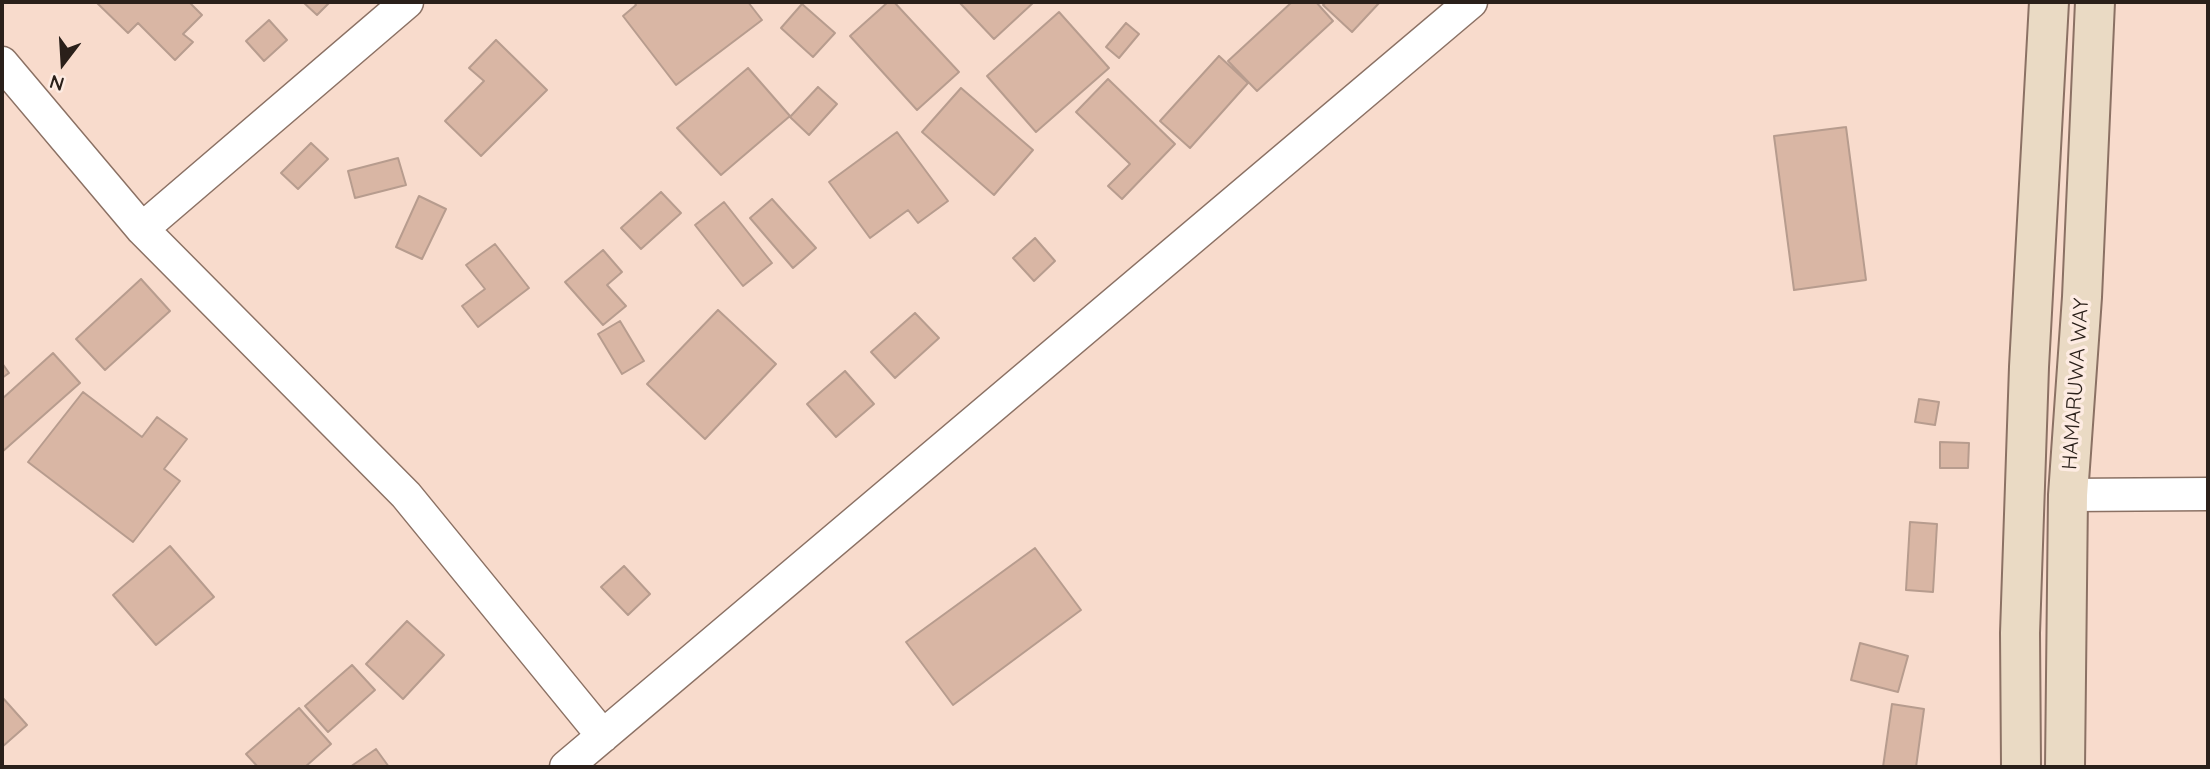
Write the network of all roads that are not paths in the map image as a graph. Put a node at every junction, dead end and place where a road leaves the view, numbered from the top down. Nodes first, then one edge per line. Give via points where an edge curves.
1 (407, 2) edge
2 (1471, 2) edge
3 (2049, 2) edge
4 (2095, 2) edge
5 (2, 63) edge
6 (142, 229) junction
7 (2208, 494) edge
8 (2068, 495) junction
9 (603, 736) junction
10 (566, 767) edge
11 (2021, 767) edge
12 (2065, 767) edge

1 - 6 street
2 - 9 street
3 - 11 main road via 2028,381
4 - 8 main road, HAMARUWA WAY
5 - 6 street
6 - 9 street via 406,495
7 - 8 street
8 - 12 main road, HAMARUWA WAY
9 - 10 street

